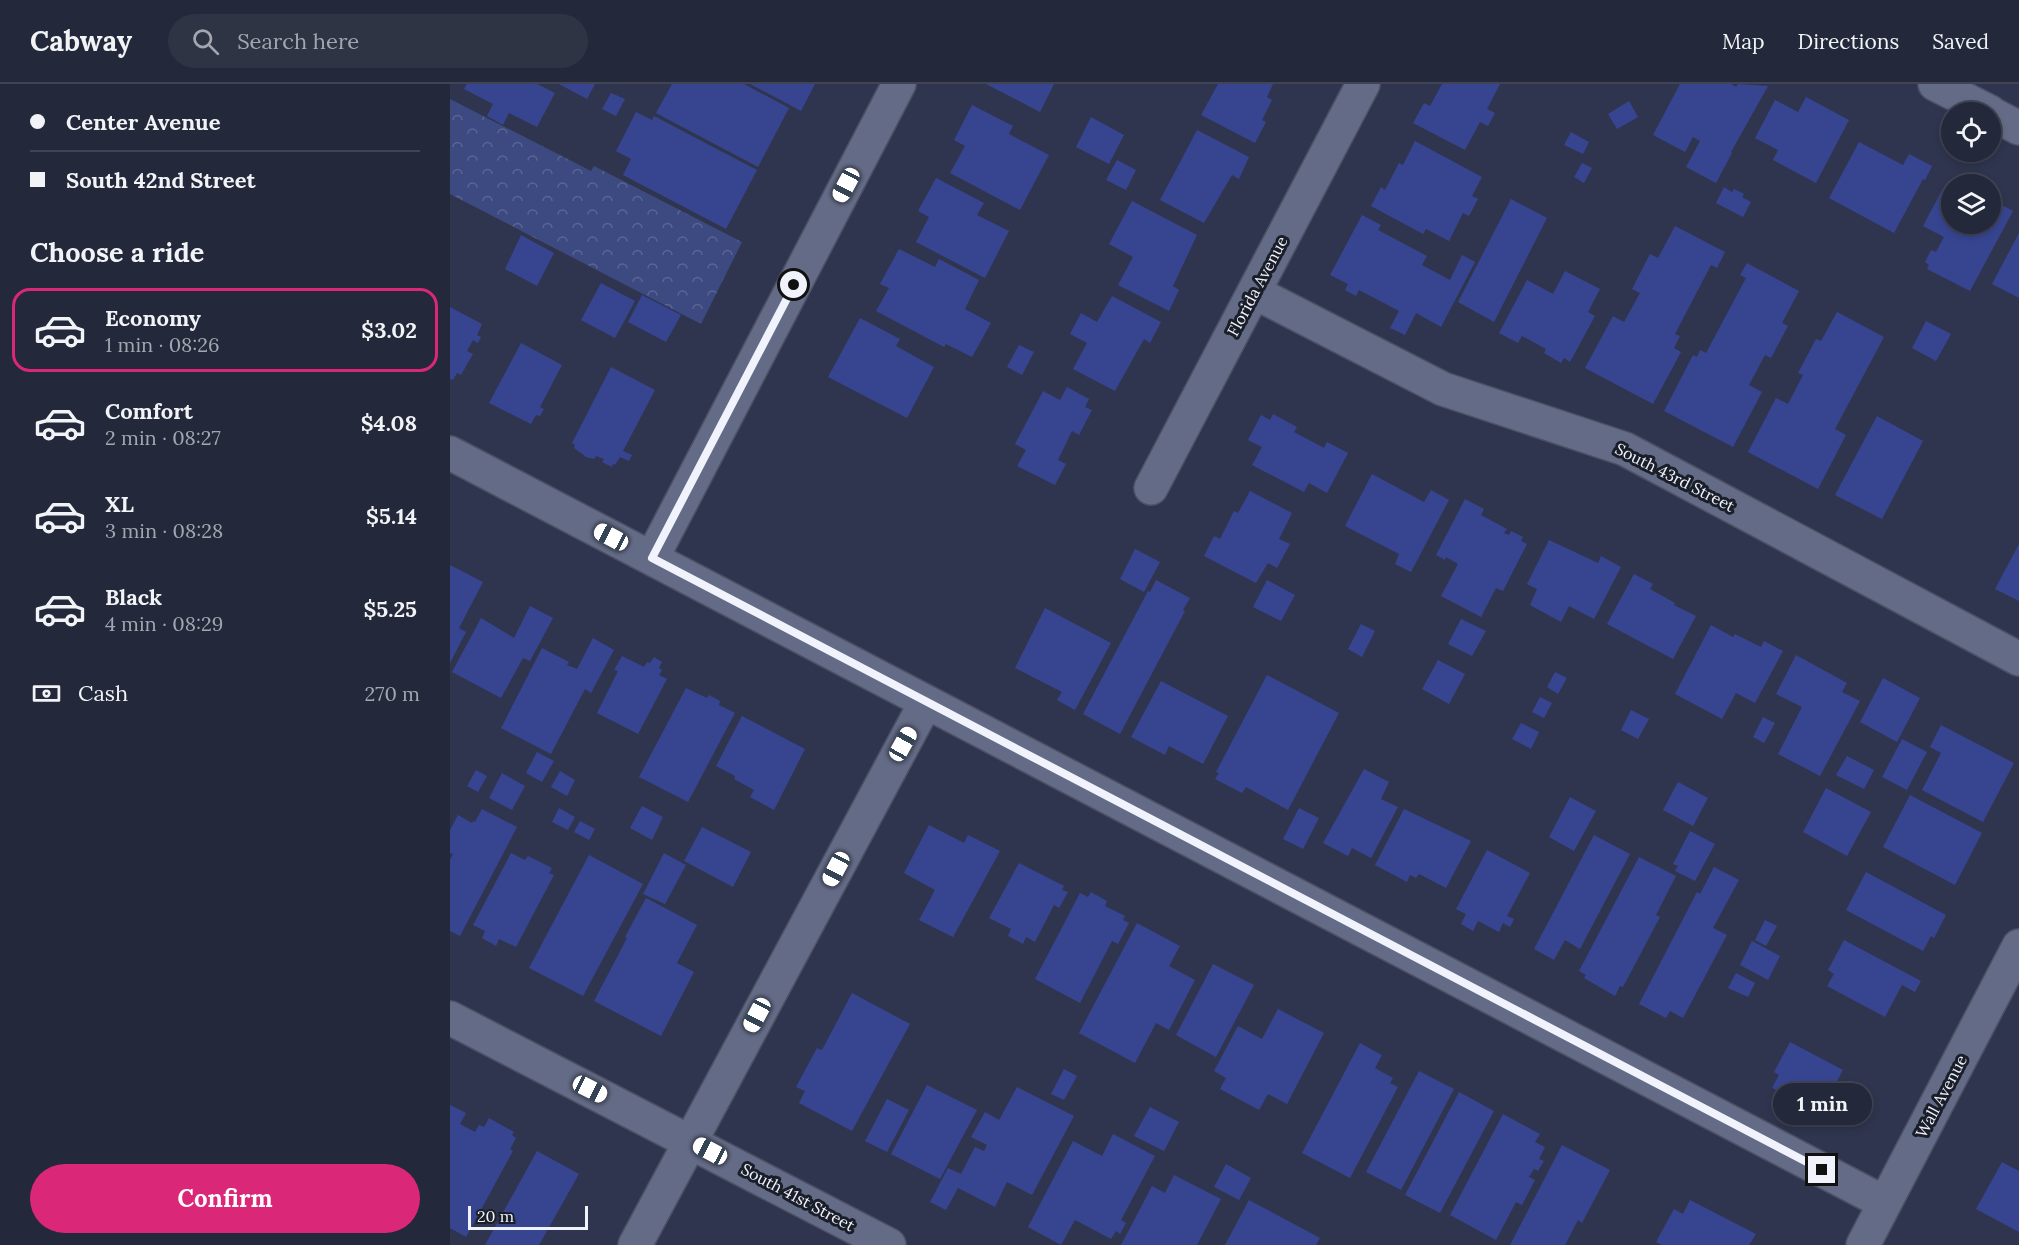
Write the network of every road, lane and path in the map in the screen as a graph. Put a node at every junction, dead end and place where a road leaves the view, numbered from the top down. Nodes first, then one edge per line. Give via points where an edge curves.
1 (899, 84) edge
2 (1364, 84) edge
3 (1935, 84) edge
4 (1969, 102) edge
5 (2001, 119) edge
6 (2019, 128) edge
7 (1254, 292) junction
8 (450, 453) edge
9 (1151, 488) dead end
10 (652, 558) junction
11 (2019, 659) edge
12 (926, 702) junction
13 (2019, 946) edge
14 (450, 1018) edge
15 (690, 1140) junction
16 (1885, 1203) junction
17 (635, 1245) edge
18 (889, 1245) edge
19 (1863, 1245) edge

1 - 10 street
2 - 7 street, Florida Avenue
3 - 4 street
5 - 6 street
7 - 9 street, Florida Avenue
7 - 11 street, South 43rd Street via 1443,389 1625,449
8 - 10 street
10 - 12 street
12 - 15 street
12 - 16 street
13 - 16 street, Wall Avenue
14 - 15 street, South 41st Street
15 - 17 street
15 - 18 street, South 41st Street
16 - 19 street, Wall Avenue

